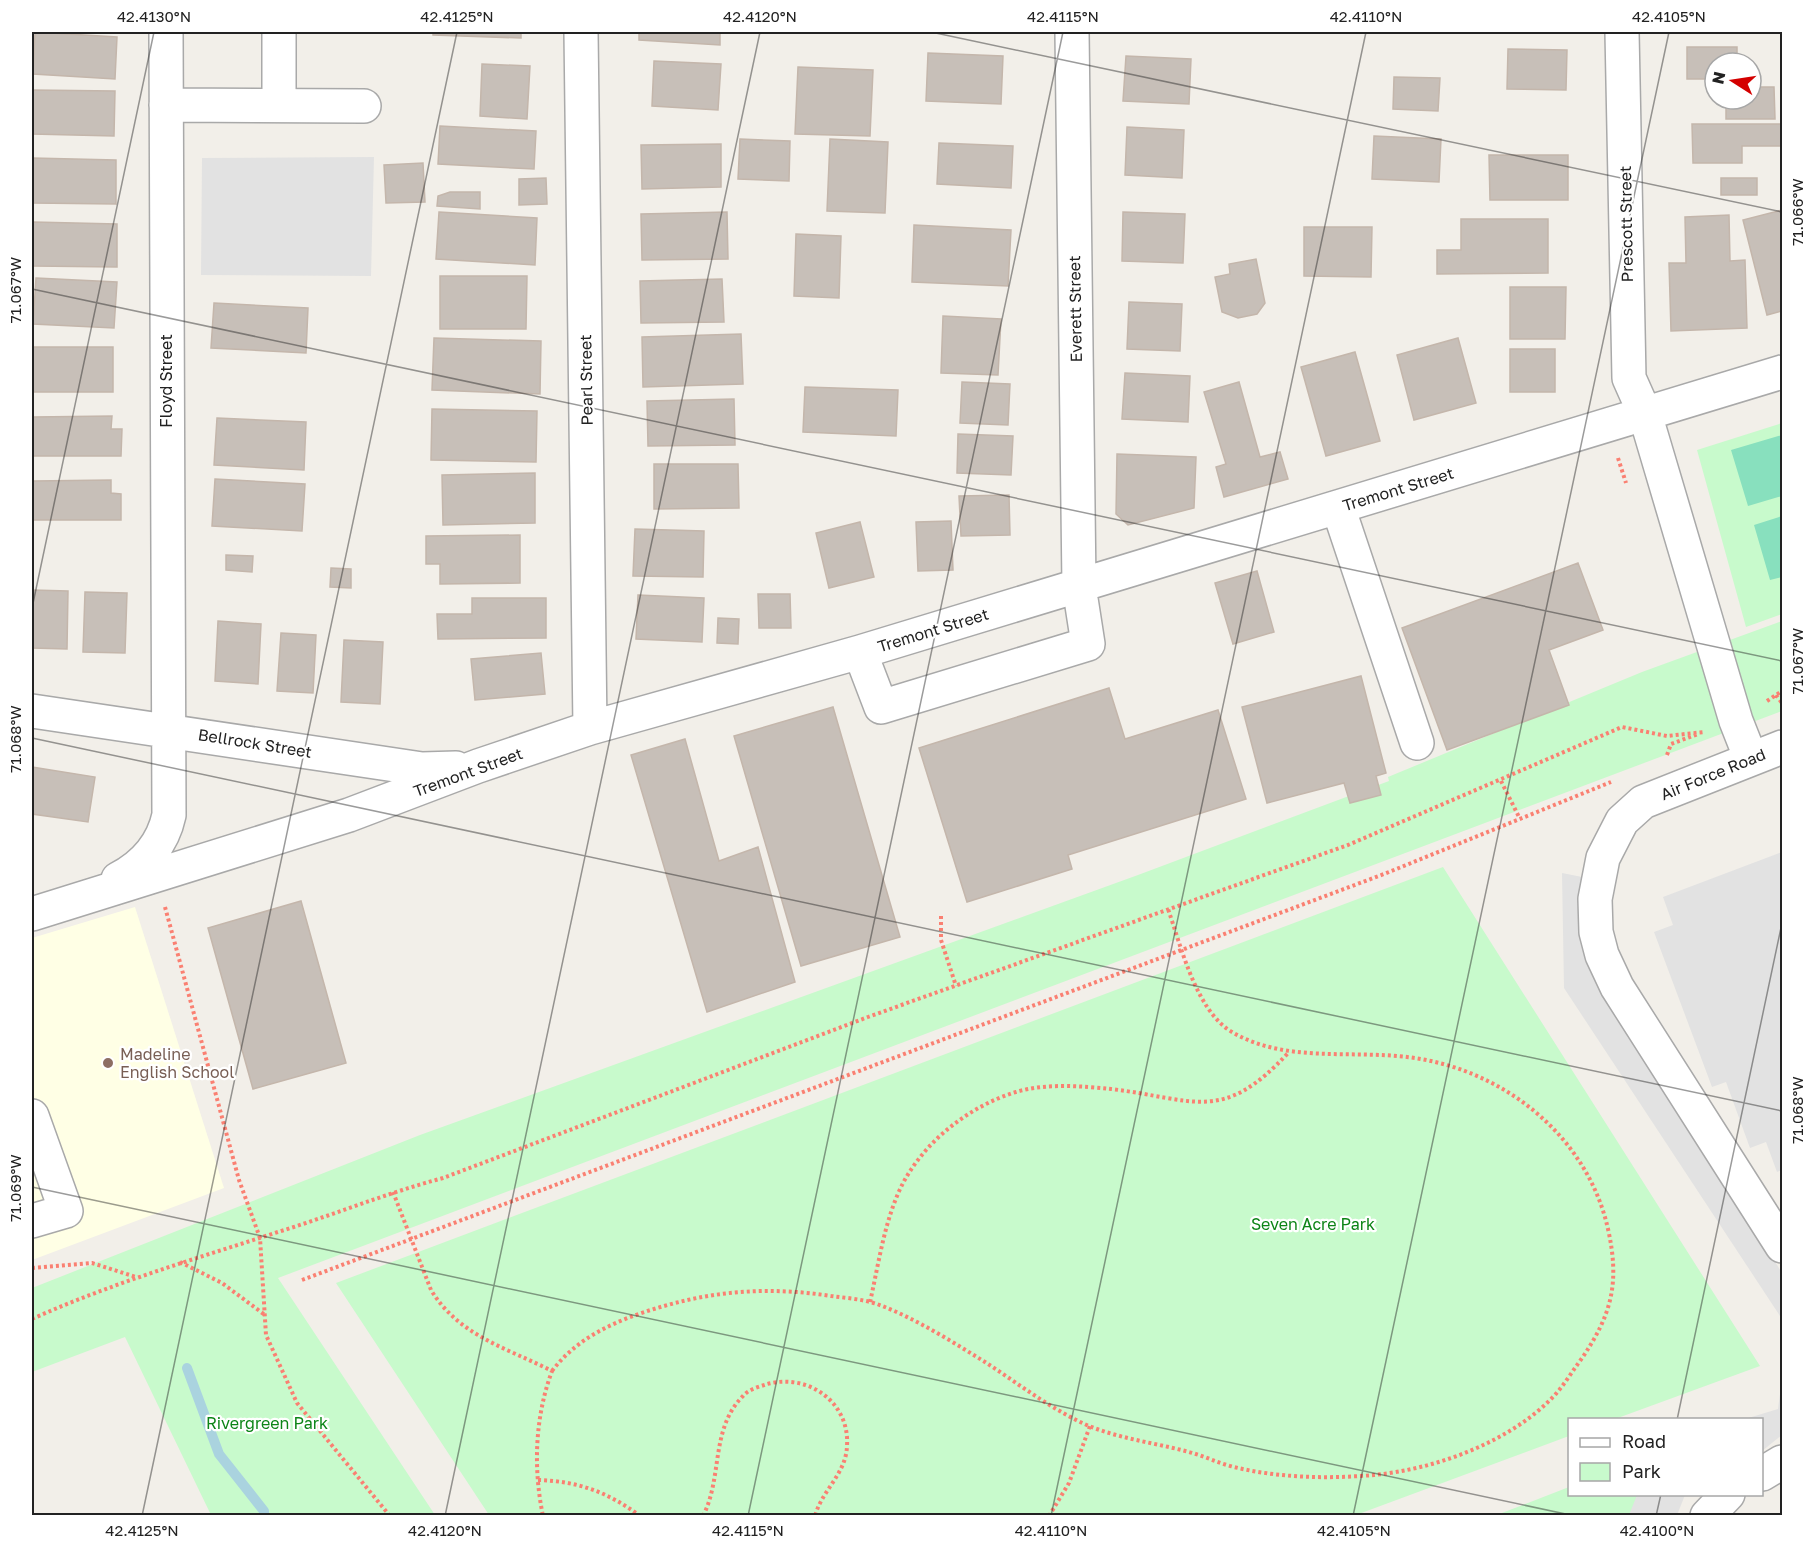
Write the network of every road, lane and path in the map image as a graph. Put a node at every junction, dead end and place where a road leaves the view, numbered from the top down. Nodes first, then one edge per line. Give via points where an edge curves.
1 (166, 32) edge
2 (279, 32) edge
3 (581, 32) edge
4 (1072, 32) edge
5 (1622, 32) edge
6 (166, 105) junction
7 (279, 105) junction
8 (364, 106) dead end
9 (1782, 372) edge
10 (1644, 414) junction
11 (1338, 507) junction
12 (1079, 586) junction
13 (860, 652) junction
14 (1776, 696) dead end
15 (1782, 702) edge
16 (32, 711) edge
17 (590, 728) junction
18 (168, 730) junction
19 (1417, 743) dead end
20 (1782, 747) edge
21 (1751, 759) junction
22 (1664, 762) dead end
23 (478, 766) junction
24 (1619, 779) dead end
25 (1501, 781) junction
26 (1519, 817) junction
27 (156, 874) junction
28 (86, 896) junction
29 (1168, 909) junction
30 (32, 914) edge
31 (942, 916) dead end
32 (1182, 950) junction
33 (956, 986) junction
34 (1289, 1052) junction
35 (32, 1116) edge
36 (393, 1192) junction
37 (32, 1221) edge
38 (260, 1238) junction
39 (410, 1238) junction
40 (1782, 1246) edge
41 (179, 1262) junction
42 (32, 1268) edge
43 (137, 1277) junction
44 (302, 1280) dead end
45 (870, 1302) junction
46 (265, 1316) junction
47 (32, 1319) edge
48 (552, 1371) junction
49 (1090, 1426) junction
50 (1782, 1462) edge
51 (1763, 1473) edge
52 (538, 1480) junction
53 (1726, 1496) edge
54 (390, 1515) edge
55 (543, 1515) edge
56 (640, 1515) edge
57 (703, 1515) edge
58 (815, 1515) edge
59 (1049, 1515) edge
60 (1707, 1515) edge

1 - 6 street, Floyd Street
2 - 7 street
3 - 17 street, Pearl Street
4 - 12 street, Everett Street
5 - 10 street, Prescott Street via 1629,378
6 - 7 street
6 - 18 street, Floyd Street
7 - 8 street
9 - 10 street, Tremont Street
10 - 11 street, Tremont Street
10 - 21 street, Prescott Street
11 - 12 street, Tremont Street
11 - 19 street
12 - 13 street, Tremont Street
12 - 13 street, Everett Street via 1088,644 881,707
13 - 17 street, Tremont Street
14 - 15 path
16 - 18 street, Bellrock Street
17 - 23 street, Tremont Street
18 - 23 street, Bellrock Street via 422,769
18 - 28 street, Tremont Street via 170,794 165,831 137,866
20 - 21 street, Air Force Road
21 - 40 street, Air Force Road via 1643,802 1622,821 1603,858 1595,899 1596,932 1617,987
22 - 25 path via 1671,744 1705,732 1667,736 1622,727
23 - 27 street, Tremont Street via 349,815
24 - 26 path
25 - 26 path
25 - 29 path via 1348,845
26 - 32 path via 1384,874
27 - 28 street, Tremont Street
27 - 38 path via 239,1180
28 - 30 street, Tremont Street
29 - 32 path
29 - 33 path
31 - 33 path via 941,940
32 - 34 path via 1203,999 1221,1025 1235,1034
32 - 39 path
33 - 36 path via 443,1178
34 - 45 path via 1248,1090 1209,1102 1156,1098 1112,1089 1062,1087 1018,1091 981,1105 940,1136 914,1165 897,1195
34 - 49 path via 1406,1057 1438,1063 1498,1086 1541,1117 1572,1148 1598,1192 1615,1263 1605,1319 1564,1384 1531,1417 1482,1445 1431,1466 1346,1477 1297,1476 1233,1467
35 - 37 street via 66,1211
36 - 38 path
36 - 39 path
38 - 41 path
38 - 46 path
39 - 44 path
39 - 48 path via 431,1290 457,1323
41 - 43 path
41 - 46 path via 222,1283
42 - 43 path via 92,1263
43 - 47 path
45 - 48 path via 791,1290 710,1295 615,1323 584,1339
45 - 49 path via 910,1318
46 - 54 path via 267,1335 297,1403
48 - 52 path via 539,1418
49 - 59 path via 1069,1483
50 - 51 street
52 - 55 path
52 - 56 path via 580,1484 601,1491
53 - 60 street
57 - 58 path via 711,1501 720,1439 728,1415 744,1394 778,1381 801,1382 822,1391 840,1412 847,1428 841,1471

